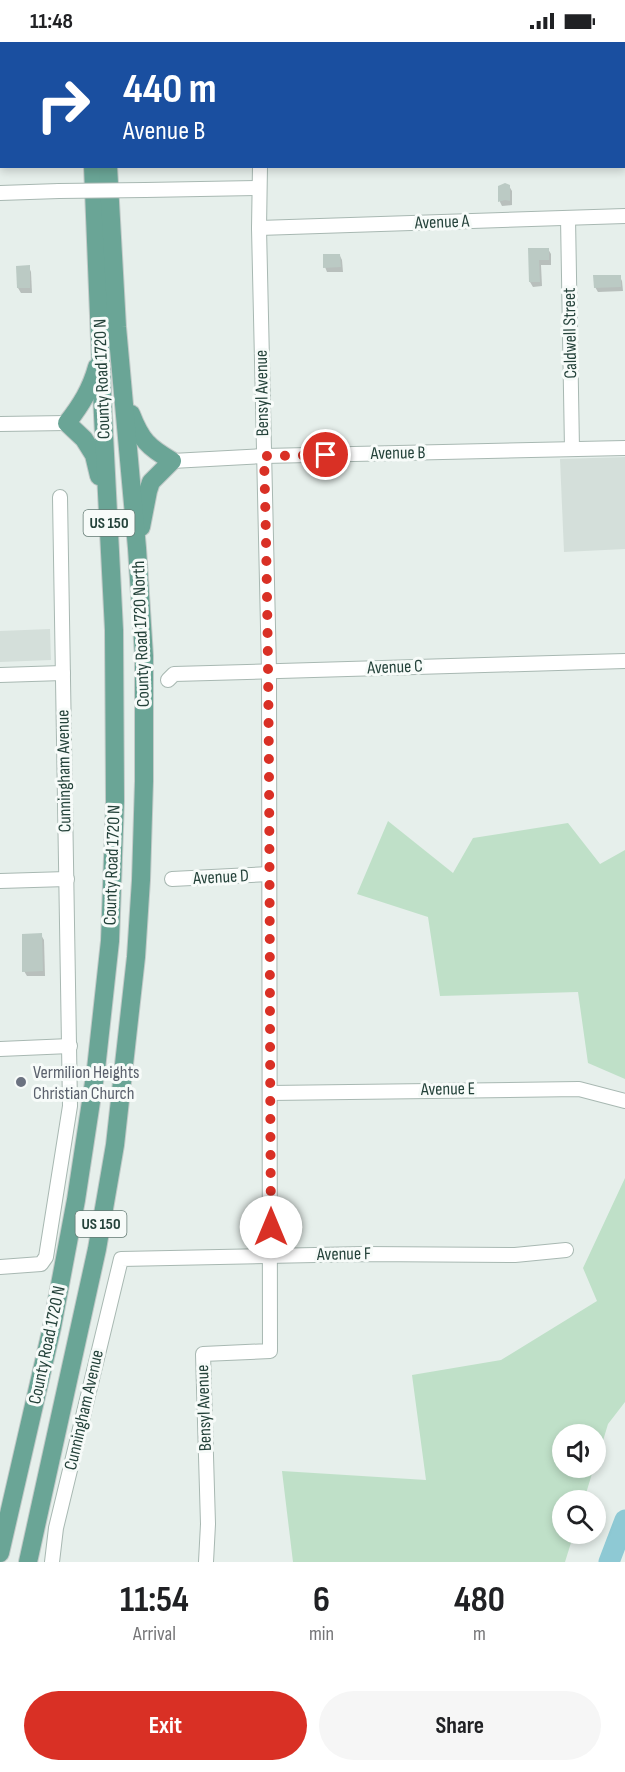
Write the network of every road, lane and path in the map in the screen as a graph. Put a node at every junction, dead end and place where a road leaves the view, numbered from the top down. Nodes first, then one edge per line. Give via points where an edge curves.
1 (93, 168) edge
2 (108, 168) edge
3 (260, 168) edge
4 (259, 188) junction
5 (0, 192) edge
6 (625, 216) edge
7 (568, 218) junction
8 (259, 228) junction
9 (101, 351) junction
10 (122, 390) junction
11 (67, 423) junction
12 (0, 424) edge
13 (625, 448) edge
14 (572, 449) junction
15 (264, 456) junction
16 (172, 461) junction
17 (60, 497) dead end
18 (109, 525) junction
19 (137, 548) junction
20 (625, 661) edge
21 (269, 670) junction
22 (63, 673) junction
23 (0, 675) edge
24 (168, 680) dead end
25 (269, 874) junction
26 (67, 879) junction
27 (172, 879) dead end
28 (0, 880) edge
29 (141, 880) joint
30 (70, 1046) junction
31 (0, 1049) edge
32 (270, 1093) junction
33 (625, 1101) edge
34 (566, 1250) dead end
35 (271, 1255) junction
36 (121, 1259) joint
37 (0, 1267) edge
38 (0, 1553) edge
39 (28, 1562) edge
40 (52, 1562) edge
41 (206, 1562) edge

1 - 9 main road, County Road 1720 N / US 150
2 - 10 main road, County Road 1720 N / US 150
3 - 4 street, Bensyl Avenue
4 - 5 street, bridge
4 - 8 street, Bensyl Avenue
6 - 7 street, Avenue A
7 - 8 street, Avenue A
7 - 14 street, Caldwell Street
8 - 15 street, Bensyl Avenue
9 - 11 main road via 93,384
9 - 18 main road, County Road 1720 N / US 150
10 - 16 main road via 139,435
10 - 19 main road, County Road 1720 North / US 150
11 - 12 street
11 - 18 main road via 94,455
13 - 14 street, Avenue B
14 - 15 street, Avenue B
15 - 16 street, Avenue B
15 - 21 street, Bensyl Avenue
16 - 19 main road via 148,491
17 - 22 street, Cunningham Avenue
18 - 38 main road, County Road 1720 N / US 150 via 115,801 110,941 76,1200
19 - 29 main road, County Road 1720 North / US 150 via 144,667
20 - 21 street, Avenue C
21 - 24 street, Avenue C via 174,674
21 - 25 street, Bensyl Avenue
22 - 23 street
22 - 26 street, Cunningham Avenue
25 - 27 street, Avenue D
25 - 32 street, Bensyl Avenue
26 - 28 street
26 - 30 street, Cunningham Avenue
29 - 39 main road, County Road 1720 N / US 150 via 115,1145 92,1272
30 - 31 street
30 - 37 street via 70,1106 46,1257 41,1264
32 - 33 street, Avenue E via 579,1089
32 - 35 street, Bensyl Avenue
34 - 35 street, Avenue F via 515,1255
35 - 36 street, Avenue F
35 - 41 street, Bensyl Avenue via 270,1351 202,1354
36 - 40 street, Cunningham Avenue via 56,1528

